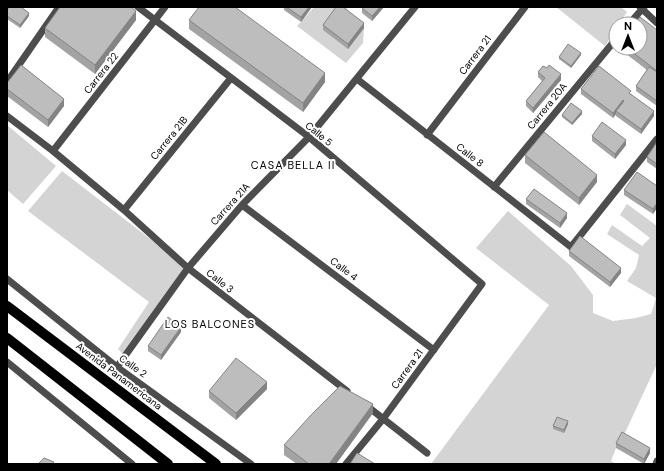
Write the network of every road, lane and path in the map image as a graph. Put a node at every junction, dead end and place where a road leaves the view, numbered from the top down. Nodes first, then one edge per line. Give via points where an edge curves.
1 (60, 7) edge
2 (138, 7) edge
3 (165, 7) edge
4 (414, 7) edge
5 (525, 7) edge
6 (642, 7) edge
7 (635, 16) edge
8 (155, 20) junction
9 (657, 23) edge
10 (608, 49) edge
11 (231, 78) junction
12 (357, 79) junction
13 (7, 82) edge
14 (7, 116) edge
15 (427, 134) junction
16 (309, 137) junction
17 (657, 139) edge
18 (53, 150) junction
19 (494, 187) junction
20 (242, 205) junction
21 (124, 210) junction
22 (188, 268) junction
23 (7, 279) edge
24 (482, 284) joint
25 (7, 306) edge
26 (7, 338) edge
27 (434, 350) junction
28 (7, 362) edge
29 (117, 367) junction
30 (352, 394) edge
31 (364, 404) edge
32 (383, 419) junction
33 (427, 453) dead end
34 (657, 461) edge
35 (132, 464) edge
36 (168, 464) edge
37 (216, 464) edge
38 (251, 464) edge
39 (346, 464) edge
40 (656, 464) edge

1 - 13 street
2 - 8 street, Calle 5
3 - 8 street, Carrera 22
4 - 12 street, Carrera 21A
5 - 15 street, Carrera 21
6 - 7 street
6 - 9 street
8 - 11 street, Calle 5
8 - 18 street, Carrera 22
10 - 19 street, Carrera 20A
11 - 16 street, Calle 5
11 - 21 street, Carrera 21B
12 - 15 street, Calle 8
12 - 16 street, Carrera 21A
14 - 18 street, Calle 3
15 - 19 street, Calle 8
16 - 20 street, Carrera 21A
16 - 24 street, Calle 5
17 - 19 street, Calle 8 via 572,247
18 - 21 street, Calle 3
20 - 22 street, Carrera 21A
20 - 27 street, Calle 4
21 - 22 street, Calle 3
22 - 29 street, Carrera 21A
22 - 30 street, Calle 3
23 - 29 street, Calle 2
24 - 27 street, Carrera 21
25 - 37 main road, Avenida Panamericana
26 - 36 main road
27 - 32 street, Carrera 21
28 - 35 street
29 - 38 street, Calle 2
31 - 32 street
32 - 33 street
32 - 39 street, Carrera 21
34 - 40 street

